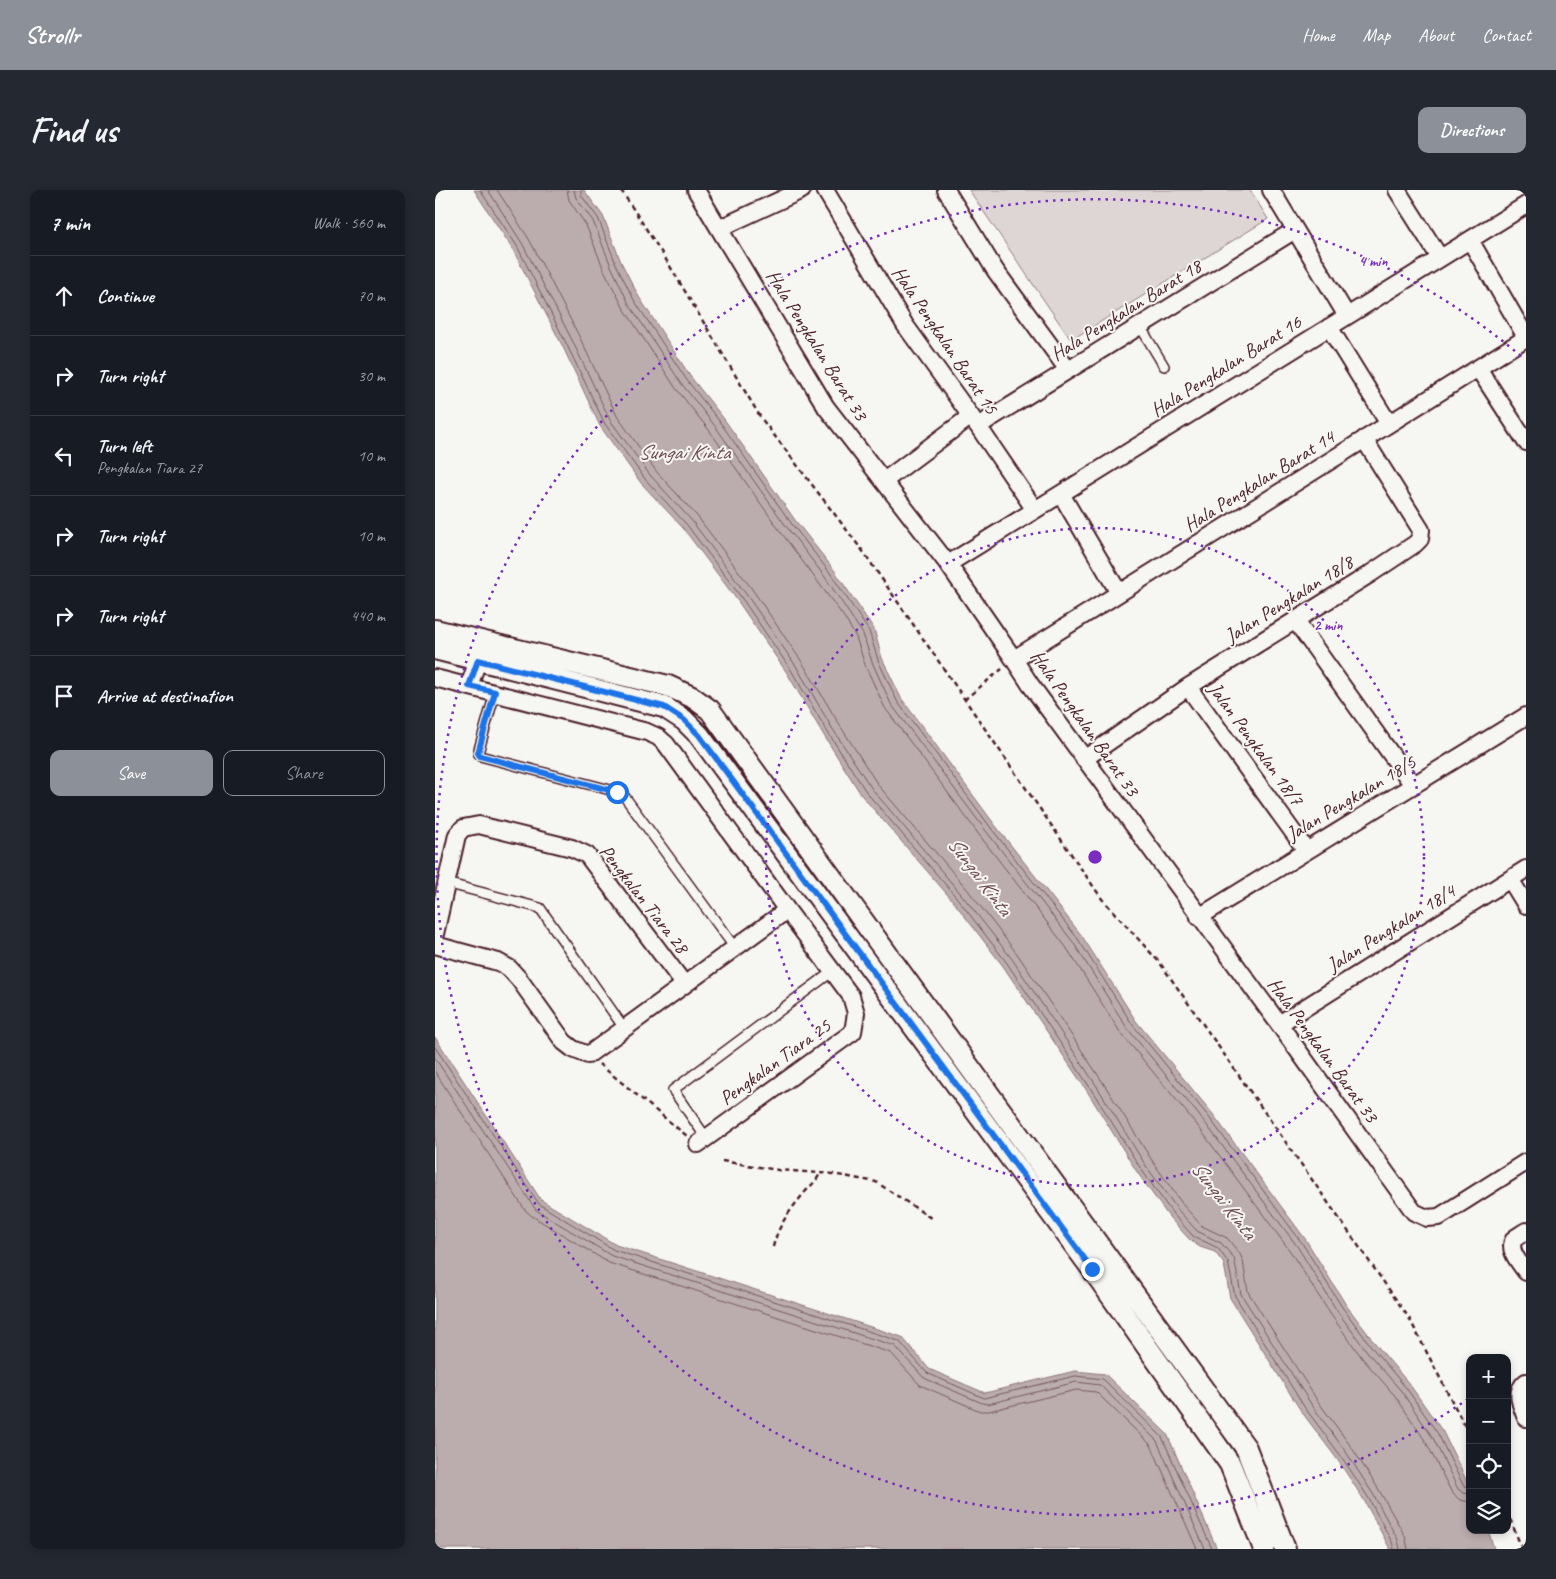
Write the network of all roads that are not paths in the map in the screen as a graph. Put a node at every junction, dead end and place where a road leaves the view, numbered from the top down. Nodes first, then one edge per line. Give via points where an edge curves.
1 (697, 190) edge
2 (802, 190) edge
3 (825, 190) edge
4 (946, 190) edge
5 (1271, 190) edge
6 (1397, 190) edge
7 (1521, 190) edge
8 (1526, 197) edge
9 (1526, 205) edge
10 (720, 228) junction
11 (1295, 230) junction
12 (1470, 240) junction
13 (1441, 258) junction
14 (1347, 316) junction
15 (1141, 326) junction
16 (1329, 327) junction
17 (1526, 338) edge
18 (1164, 366) dead end
19 (1478, 368) junction
20 (1068, 370) junction
21 (975, 421) junction
22 (1389, 424) junction
23 (1364, 439) junction
24 (1526, 442) edge
25 (884, 481) junction
26 (1061, 494) junction
27 (1035, 510) junction
28 (948, 564) junction
29 (1119, 593) junction
30 (1295, 620) junction
31 (435, 630) edge
32 (435, 649) edge
33 (476, 650) junction
34 (1014, 659) junction
35 (435, 678) edge
36 (465, 685) junction
37 (1188, 686) junction
38 (495, 692) junction
39 (1526, 716) edge
40 (1084, 759) junction
41 (1413, 785) junction
42 (1306, 850) junction
43 (1526, 869) edge
44 (1510, 879) junction
45 (446, 883) junction
46 (783, 904) junction
47 (1526, 905) edge
48 (1199, 917) junction
49 (435, 934) edge
50 (435, 945) edge
51 (735, 948) junction
52 (833, 971) junction
53 (684, 984) junction
54 (1279, 1024) junction
55 (624, 1028) junction
56 (702, 1142) joint
57 (1526, 1162) edge
58 (1526, 1231) edge
59 (1526, 1272) edge
60 (1526, 1382) edge
61 (1526, 1418) edge
62 (1264, 1549) edge
63 (1285, 1549) edge

1 - 10 street, Hala Pengkalan Barat 33
2 - 10 street
3 - 21 street, Hala Pengkalan Barat 15 via 905,325
4 - 20 street via 995,270
5 - 11 street
6 - 13 street
7 - 8 street
9 - 12 street, Hala Pengkalan Barat 16
10 - 25 street, Hala Pengkalan Barat 33 via 826,407
11 - 14 street
11 - 15 street, Hala Pengkalan Barat 18
12 - 13 street, Hala Pengkalan Barat 16
12 - 17 street
13 - 14 street, Hala Pengkalan Barat 16
14 - 16 street, Hala Pengkalan Barat 16
15 - 18 lane
15 - 20 street, Hala Pengkalan Barat 18
16 - 22 street
16 - 26 street, Hala Pengkalan Barat 16
17 - 19 street, Hala Pengkalan Barat 14
19 - 22 street, Hala Pengkalan Barat 14
19 - 24 street
20 - 21 street, Hala Pengkalan Barat 18
21 - 25 street, Hala Pengkalan Barat 18
21 - 27 street, Hala Pengkalan Barat 15
22 - 23 street, Hala Pengkalan Barat 14
23 - 29 street, Hala Pengkalan Barat 14
23 - 30 street, Jalan Pengkalan 18/8 via 1421,530 1420,539
25 - 28 street, Hala Pengkalan Barat 33
26 - 27 street, Hala Pengkalan Barat 16
26 - 29 street
27 - 28 street, Hala Pengkalan Barat 16
28 - 34 street, Hala Pengkalan Barat 33
29 - 34 street, Hala Pengkalan Barat 14
30 - 37 street, Jalan Pengkalan 18/8
30 - 41 street
31 - 33 street
32 - 33 street
33 - 36 street
33 - 62 street via 664,707 699,735 1092,1269 1230,1464
33 - 63 street via 668,686 710,710 1245,1448
34 - 40 street, Hala Pengkalan Barat 33
35 - 36 street
36 - 38 street
37 - 40 street, Jalan Pengkalan 18/8
37 - 42 street, Jalan Pengkalan 18/7
38 - 46 street via 658,737
38 - 51 lane via 478,753 480,756 622,794
39 - 41 street, Jalan Pengkalan 18/5
40 - 48 street, Hala Pengkalan Barat 33
41 - 42 street, Jalan Pengkalan 18/5
42 - 48 street, Jalan Pengkalan 18/5
43 - 44 street, Jalan Pengkalan 18/4
44 - 47 street
44 - 54 street, Jalan Pengkalan 18/4
45 - 49 street
45 - 53 street, Pengkalan Tiara 28 via 457,836 463,828 479,826 572,848 587,855
45 - 55 lane via 541,908
46 - 51 street
46 - 52 street
48 - 54 street, Hala Pengkalan Barat 33
50 - 55 street via 509,968 573,1049 588,1055
51 - 53 street
52 - 56 street, Pengkalan Tiara 25 via 854,1003 853,1032
52 - 56 lane via 674,1089
53 - 55 street
54 - 57 street, Hala Pengkalan Barat 33 via 1413,1212 1427,1218 1439,1217
58 - 59 street via 1515,1238 1513,1244 1513,1251
60 - 61 street via 1518,1397

